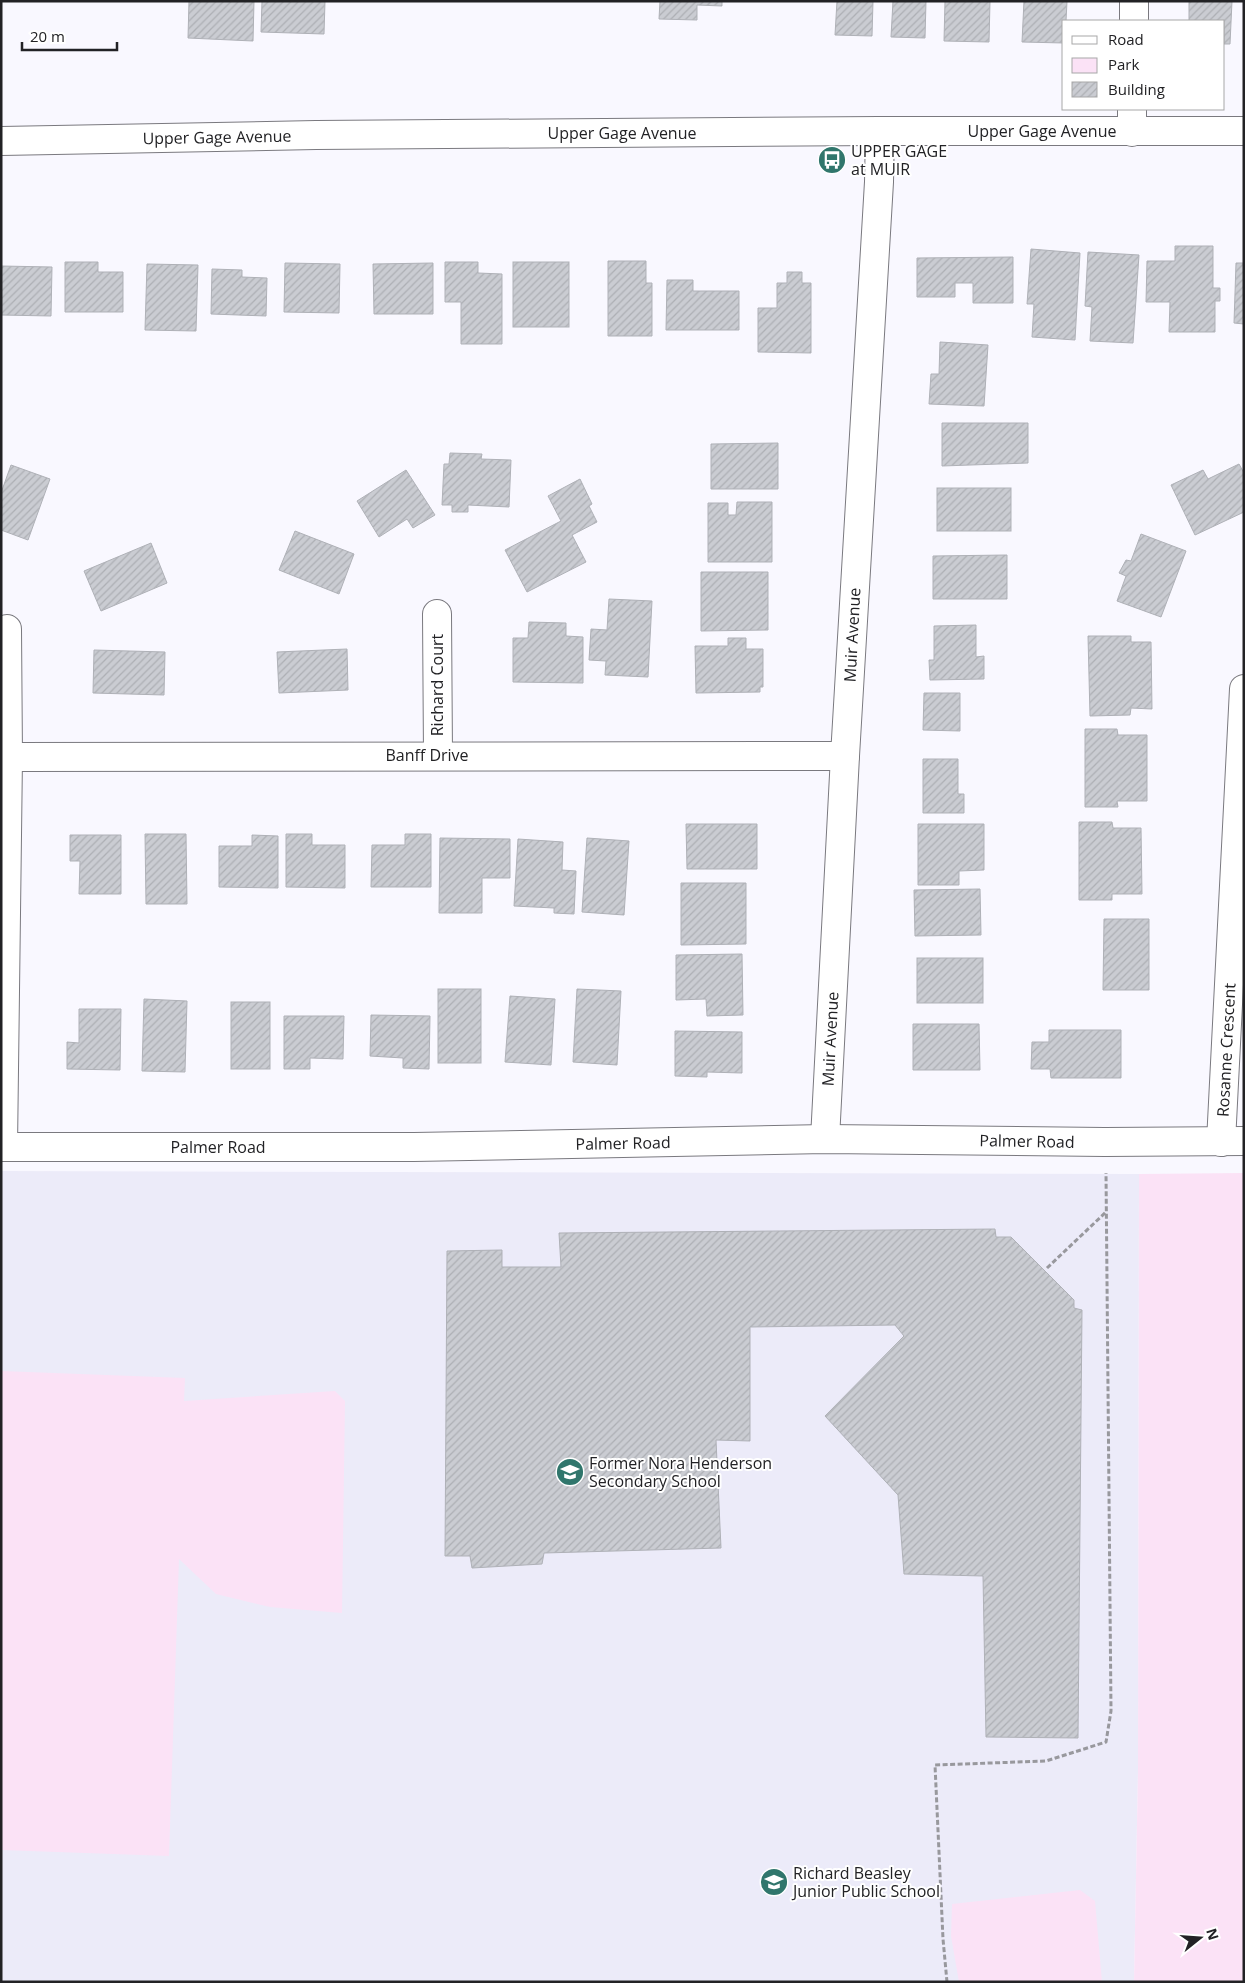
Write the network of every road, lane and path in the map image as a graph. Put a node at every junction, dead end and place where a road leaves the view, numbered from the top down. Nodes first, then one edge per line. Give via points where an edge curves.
1 (1134, 1) edge
2 (1134, 20) edge
3 (1132, 120) edge
4 (880, 131) junction
5 (1244, 131) edge
6 (1, 141) edge
7 (437, 614) dead end
8 (7, 629) dead end
9 (1244, 689) edge
10 (438, 755) junction
11 (845, 756) junction
12 (8, 757) junction
13 (825, 1139) junction
14 (1233, 1141) edge
15 (1106, 1142) junction
16 (2, 1147) edge
17 (1107, 1211) junction
18 (1047, 1268) dead end
19 (947, 1982) edge

1 - 2 street
3 - 4 street, Upper Gage Avenue
3 - 5 street, Upper Gage Avenue
4 - 6 street, Upper Gage Avenue
4 - 11 street, Muir Avenue
7 - 10 street, Richard Court
8 - 12 street
9 - 14 street, Rosanne Crescent
10 - 11 street, Banff Drive
10 - 12 street, Banff Drive
11 - 13 street, Muir Avenue
12 - 16 street
13 - 15 street, Palmer Road
13 - 16 street, Palmer Road via 414,1147
14 - 15 street, Palmer Road
15 - 17 path
17 - 18 path
17 - 19 path via 1111,1711 1106,1742 1046,1761 935,1765

